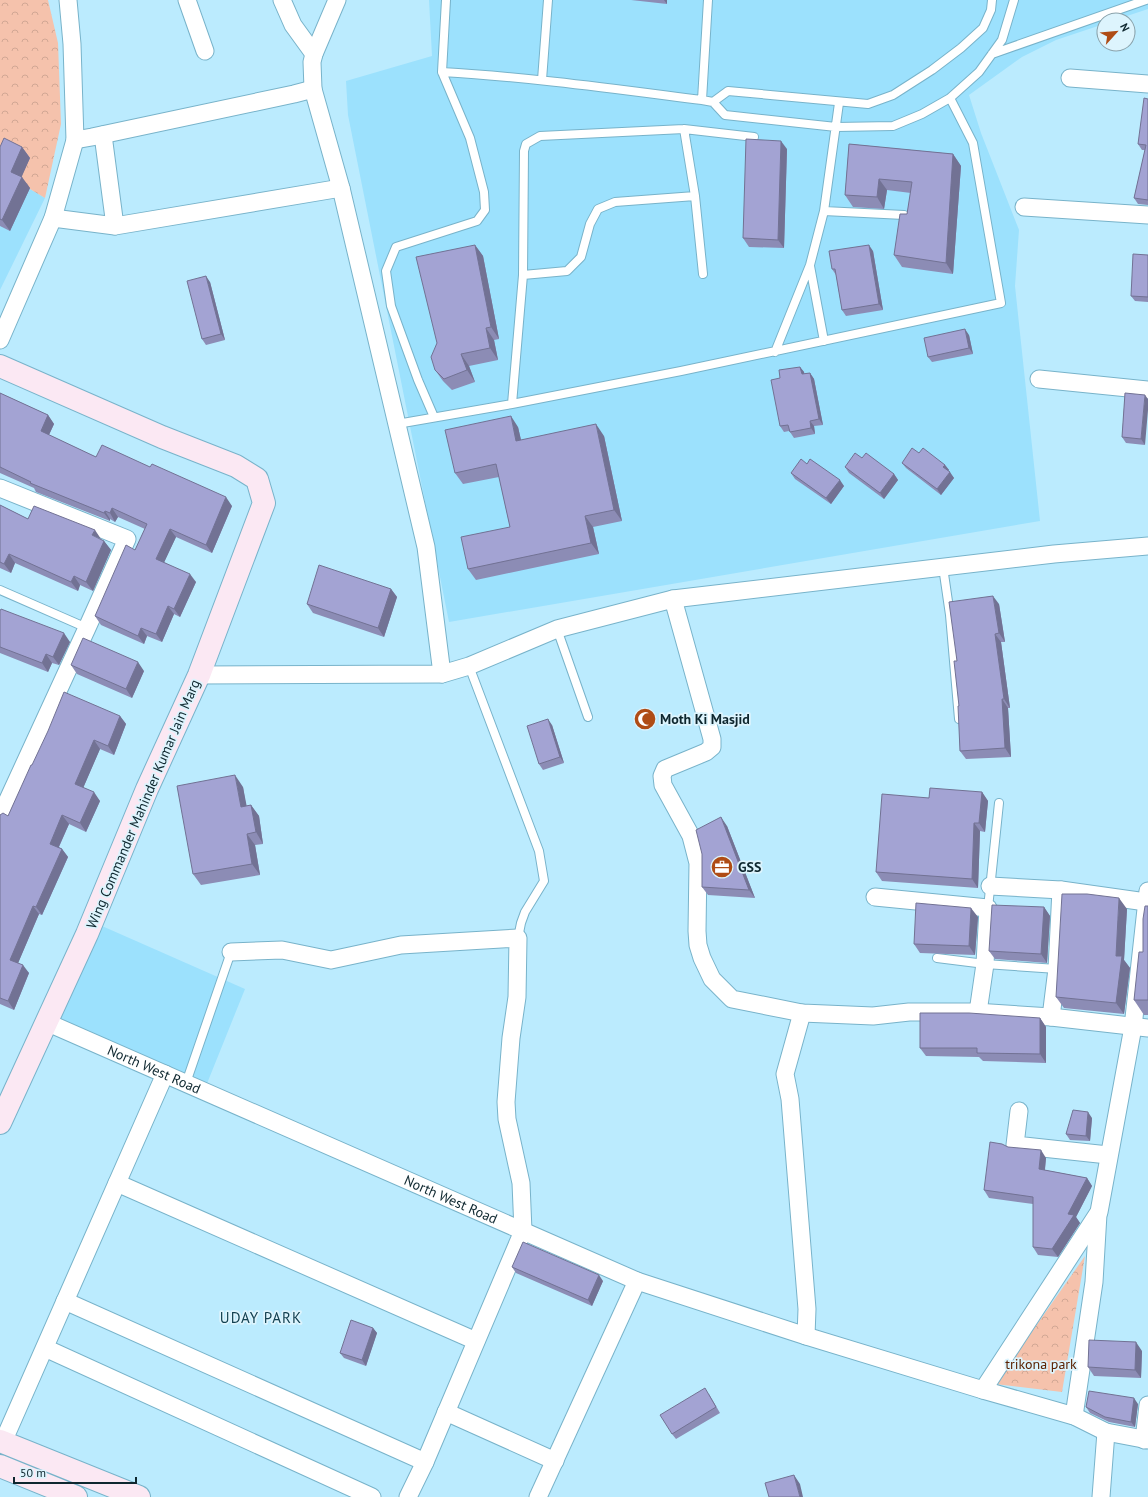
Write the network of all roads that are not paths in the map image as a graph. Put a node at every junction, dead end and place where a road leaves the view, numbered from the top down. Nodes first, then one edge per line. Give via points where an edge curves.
1 (68, 0) edge
2 (187, 0) edge
3 (282, 0) edge
4 (337, 0) edge
5 (446, 0) edge
6 (548, 0) edge
7 (708, 0) edge
8 (992, 0) edge
9 (1014, 0) edge
10 (1146, 0) edge
11 (205, 51) dead end
12 (314, 54) junction
13 (992, 54) junction
14 (442, 72) junction
15 (1070, 78) dead end
16 (542, 80) junction
17 (1148, 84) edge
18 (313, 88) junction
19 (950, 98) junction
20 (702, 100) junction
21 (713, 102) junction
22 (839, 102) junction
23 (836, 127) junction
24 (684, 130) junction
25 (103, 135) junction
26 (754, 136) dead end
27 (74, 140) junction
28 (341, 188) junction
29 (695, 196) junction
30 (1024, 206) dead end
31 (824, 211) junction
32 (1148, 215) edge
33 (904, 216) edge
34 (53, 218) junction
35 (115, 226) junction
36 (810, 265) junction
37 (703, 274) dead end
38 (523, 275) junction
39 (0, 340) edge
40 (824, 341) junction
41 (775, 352) junction
42 (0, 366) edge
43 (1039, 379) dead end
44 (1148, 390) edge
45 (512, 404) junction
46 (434, 417) junction
47 (397, 424) junction
48 (0, 488) edge
49 (1148, 546) edge
50 (943, 567) junction
51 (0, 590) edge
52 (673, 598) junction
53 (87, 628) junction
54 (557, 629) junction
55 (469, 666) junction
56 (442, 674) junction
57 (199, 675) junction
58 (588, 717) dead end
59 (960, 728) edge
60 (999, 803) dead end
61 (0, 817) edge
62 (990, 886) junction
63 (1061, 890) junction
64 (1147, 895) edge
65 (875, 898) dead end
66 (988, 908) junction
67 (518, 938) junction
68 (231, 952) joint
69 (937, 958) edge
70 (985, 964) junction
71 (1057, 969) junction
72 (978, 1012) junction
73 (802, 1013) junction
74 (1051, 1017) junction
75 (46, 1022) junction
76 (1140, 1027) edge
77 (165, 1074) junction
78 (186, 1083) junction
79 (3, 1109) edge
80 (1020, 1111) dead end
81 (1108, 1155) junction
82 (117, 1183) junction
83 (1099, 1212) junction
84 (523, 1231) junction
85 (638, 1281) junction
86 (65, 1301) junction
87 (806, 1336) junction
88 (476, 1341) junction
89 (44, 1348) junction
90 (983, 1390) junction
91 (1148, 1405) edge
92 (446, 1412) junction
93 (1074, 1416) junction
94 (1106, 1432) junction
95 (1146, 1440) edge
96 (2, 1441) edge
97 (555, 1461) junction
98 (425, 1462) junction
99 (0, 1466) edge
100 (76, 1497) edge
101 (140, 1497) edge
102 (372, 1497) edge
103 (408, 1497) edge
104 (538, 1497) edge
105 (1101, 1497) edge

1 - 27 street via 72,44
2 - 11 street
3 - 12 street via 293,25
4 - 12 street
5 - 14 lane
6 - 16 lane
7 - 20 lane
8 - 22 lane via 991,10 983,28 932,70 893,95 868,104
9 - 13 lane via 1002,40
10 - 13 lane
12 - 18 street
13 - 19 lane via 979,72
14 - 16 lane
14 - 46 lane via 470,138 484,192 485,210 477,221 396,247 386,271 391,306
15 - 17 street
16 - 20 lane
18 - 25 street
18 - 28 street
19 - 23 lane via 922,114 893,126
19 - 40 lane via 973,143 1001,302
20 - 21 lane
21 - 22 lane via 728,91
21 - 23 lane via 725,115
22 - 23 lane
23 - 31 lane
24 - 26 lane
24 - 29 lane
24 - 38 lane via 540,136 526,144
25 - 27 street
25 - 35 street
27 - 34 street
28 - 35 street
28 - 47 street
29 - 37 lane
29 - 38 lane via 615,202 598,208 590,224 581,257 567,271
30 - 32 street
31 - 33 lane
31 - 36 lane
34 - 35 street
34 - 39 street
36 - 40 lane
36 - 41 lane
38 - 45 lane
40 - 41 lane
41 - 45 lane
42 - 57 street, Wing Commander Mahinder Kumar Jain Marg via 162,437 236,466 257,479 264,502
43 - 44 street
45 - 46 lane
46 - 47 lane
47 - 56 street via 426,547
48 - 53 street via 127,539
49 - 50 street
50 - 52 street
50 - 59 lane
51 - 53 lane
52 - 54 street
52 - 73 street via 712,739 712,747 706,752 665,769 662,776 663,785 690,836 698,863 698,945 712,979 732,999
53 - 61 street
54 - 55 street
54 - 58 lane
55 - 56 street
55 - 67 lane via 539,851 543,872 544,881 525,912
56 - 57 street
57 - 75 street, Wing Commander Mahinder Kumar Jain Marg via 147,790 87,934
60 - 62 lane
62 - 63 street
62 - 66 lane
63 - 64 street
63 - 71 street
64 - 76 street
65 - 66 street
66 - 70 street
67 - 68 street via 401,945 331,960 282,950
67 - 84 street via 517,997 506,1102 520,1183
68 - 78 lane
69 - 70 lane
70 - 71 lane
70 - 72 street
71 - 74 street
72 - 73 street via 909,1012 873,1016
72 - 74 street
73 - 87 street via 785,1074 790,1099 807,1309
74 - 76 street
75 - 77 street, North West Road
75 - 79 street, Wing Commander Mahinder Kumar Jain Marg
76 - 81 street
77 - 78 street, North West Road
77 - 82 street
78 - 84 street, North West Road
80 - 81 street via 1015,1145
81 - 83 street
82 - 86 street
82 - 88 street
83 - 90 street
83 - 93 street via 1094,1282
84 - 85 street, North West Road
84 - 88 street
85 - 87 street, North West Road
85 - 97 street
86 - 89 street
86 - 98 street
87 - 90 street, North West Road
88 - 92 street
89 - 96 street
89 - 102 street
90 - 93 street, North West Road
91 - 95 street
92 - 97 street
92 - 98 street
93 - 94 street, North West Road
94 - 95 street, North West Road
94 - 105 street
96 - 101 street
97 - 104 street
98 - 103 street
99 - 100 street

